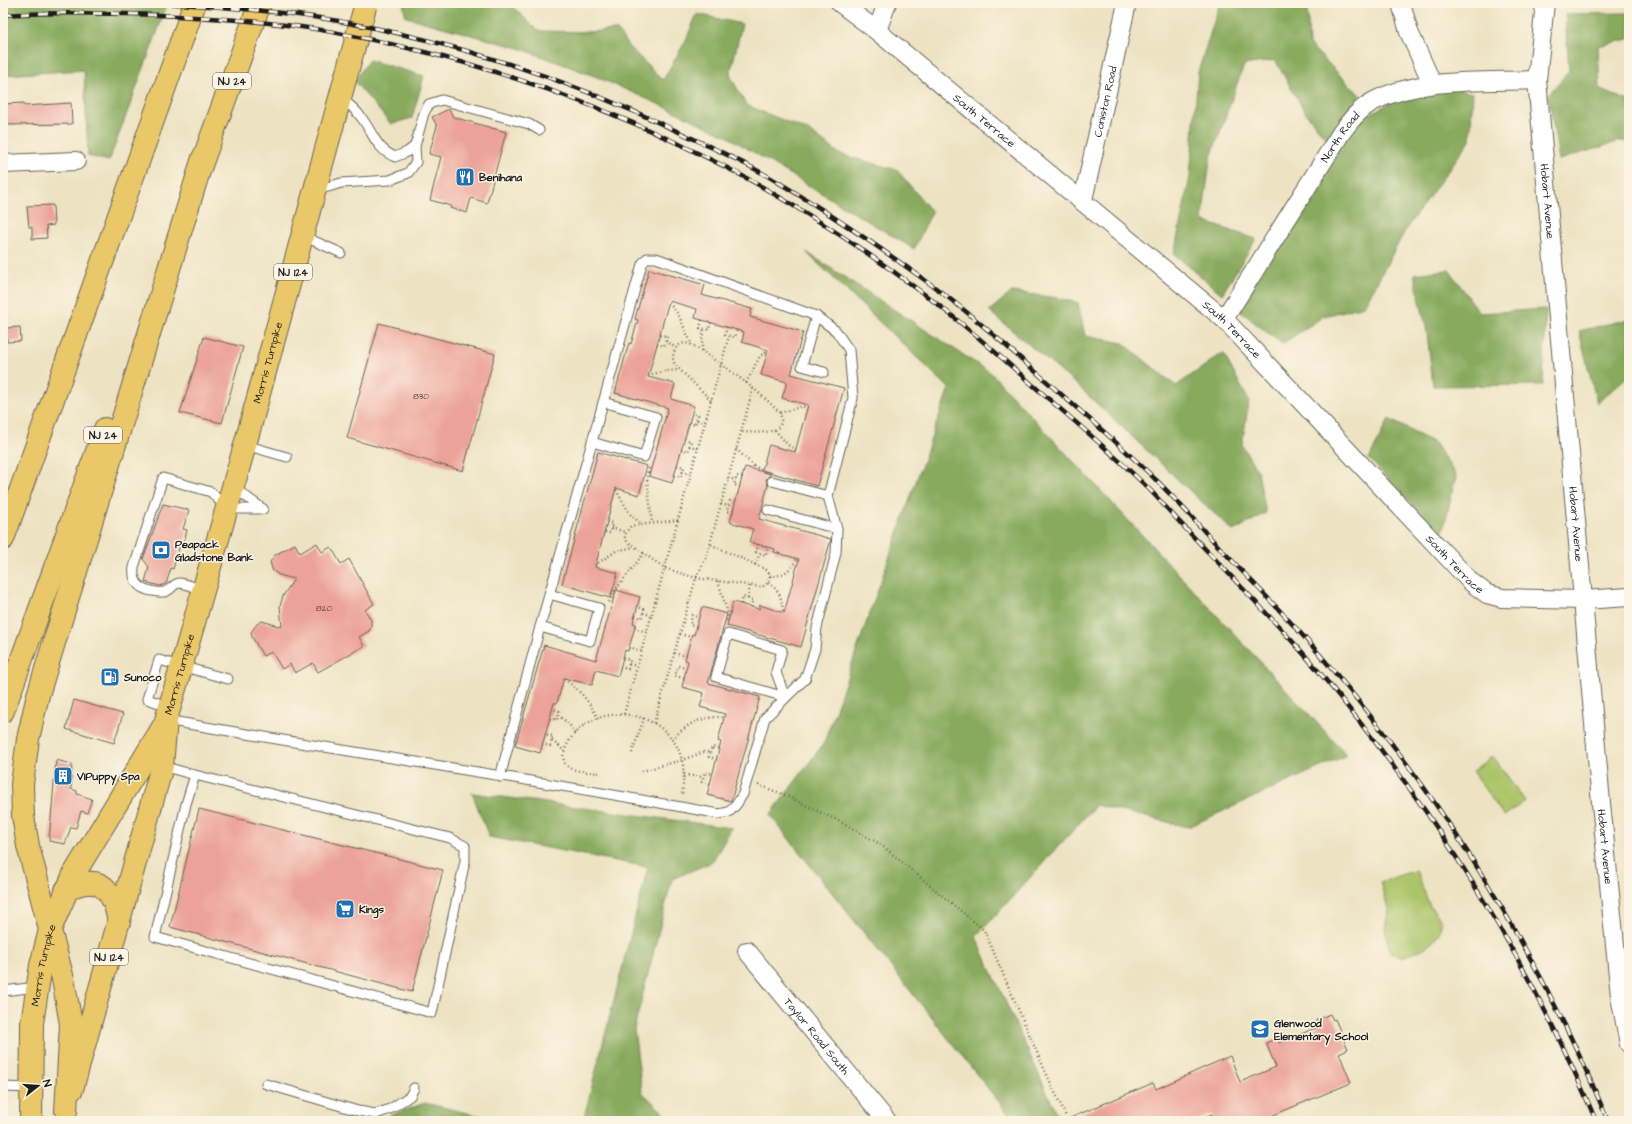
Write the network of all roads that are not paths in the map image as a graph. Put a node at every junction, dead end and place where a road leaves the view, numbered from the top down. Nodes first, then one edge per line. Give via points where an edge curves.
1 (195, 3) edge
2 (260, 3) edge
3 (366, 3) edge
4 (840, 3) edge
5 (887, 3) edge
6 (1127, 3) edge
7 (1401, 3) edge
8 (1545, 3) edge
9 (877, 31) junction
10 (1537, 80) junction
11 (1432, 84) junction
12 (341, 98) junction
13 (540, 130) dead end
14 (416, 146) junction
15 (203, 158) junction
16 (76, 161) dead end
17 (3, 164) edge
18 (315, 191) junction
19 (1082, 200) junction
20 (303, 236) junction
21 (341, 253) dead end
22 (816, 316) junction
23 (1224, 319) junction
24 (824, 372) dead end
25 (603, 402) junction
26 (592, 442) junction
27 (245, 445) junction
28 (287, 456) dead end
29 (772, 481) road end
30 (234, 487) junction
31 (828, 496) junction
32 (227, 509) junction
33 (768, 510) dead end
34 (837, 529) junction
35 (3, 539) edge
36 (204, 590) junction
37 (549, 594) junction
38 (1629, 597) edge
39 (1583, 600) junction
40 (540, 627) junction
41 (182, 667) junction
42 (228, 679) dead end
43 (785, 697) junction
44 (3, 711) edge
45 (168, 714) junction
46 (162, 766) junction
47 (195, 775) junction
48 (500, 776) junction
49 (66, 890) junction
50 (119, 922) junction
51 (50, 930) junction
52 (747, 952) dead end
53 (37, 987) junction
54 (3, 991) edge
55 (1628, 1039) edge
56 (266, 1084) dead end
57 (3, 1087) edge
58 (32, 1088) junction
59 (414, 1088) dead end
60 (65, 1116) edge
61 (31, 1121) edge
62 (887, 1121) edge

1 - 35 main road
2 - 15 main road, NJ 24
3 - 12 main road, Morris Turnpike / NJ 124
4 - 9 street, South Terrace
5 - 9 street
6 - 19 street, Coniston Road
7 - 11 street via 1409,32
8 - 10 street, Hobart Avenue
9 - 19 street, South Terrace
10 - 11 street, North Road
10 - 39 street, Hobart Avenue
11 - 23 street, North Road via 1400,91 1373,102 1354,116
12 - 14 lane via 362,118 378,146 385,152 395,158
12 - 18 main road, Morris Turnpike / NJ 124
13 - 14 lane via 529,124 442,100 429,104 424,113
14 - 18 lane via 416,162 408,172 398,178 341,183
15 - 44 main road, NJ 24
15 - 51 main road via 38,695 28,739 22,784 23,816 28,846
16 - 17 street
18 - 20 main road, Morris Turnpike / NJ 124
19 - 23 street, South Terrace
20 - 21 lane
20 - 27 main road, Morris Turnpike / NJ 124
22 - 24 lane via 802,366
22 - 25 lane via 656,258 647,258 642,264
22 - 31 lane via 836,331 849,350 853,398
23 - 39 street, South Terrace via 1472,582 1487,594 1502,598
25 - 26 lane
25 - 26 lane via 656,417 644,458
26 - 37 lane
27 - 28 lane
27 - 30 main road, Morris Turnpike / NJ 124
29 - 31 lane
30 - 32 main road, Morris Turnpike / NJ 124
30 - 32 lane via 263,509
31 - 34 lane
32 - 36 main road, Morris Turnpike / NJ 124
32 - 36 lane via 211,492 163,478 134,568 134,580 148,590 162,593 179,583
33 - 34 lane
34 - 43 lane via 836,553 817,628 815,649 805,679
36 - 41 main road, Morris Turnpike / NJ 124
37 - 40 lane
37 - 40 lane via 599,608 590,641
38 - 39 street, South Terrace
39 - 55 street, Hobart Avenue via 1620,996
40 - 48 lane
41 - 42 lane
41 - 45 main road, Morris Turnpike / NJ 124
43 - 43 lane via 716,677 728,634 782,650 776,672
43 - 48 lane via 765,718 743,794 729,812 719,814
45 - 46 main road, Morris Turnpike / NJ 124
45 - 48 lane
45 - 49 main road, Morris Turnpike / NJ 124
46 - 47 lane
46 - 50 main road, Morris Turnpike / NJ 124
47 - 47 lane via 156,937 432,1013 465,862 465,846 450,838
49 - 50 main road via 88,882 102,887 112,897
49 - 51 main road, Morris Turnpike / NJ 124
50 - 60 main road, Morris Turnpike / NJ 124
51 - 53 main road, Morris Turnpike / NJ 124
51 - 60 main road via 63,979 71,1024
52 - 62 street, Taylor Road South
53 - 54 lane
53 - 58 main road, Morris Turnpike / NJ 124 via 32,1023
56 - 59 lane via 376,1114 390,1109 410,1096
57 - 58 lane
58 - 61 main road, Morris Turnpike / NJ 124

